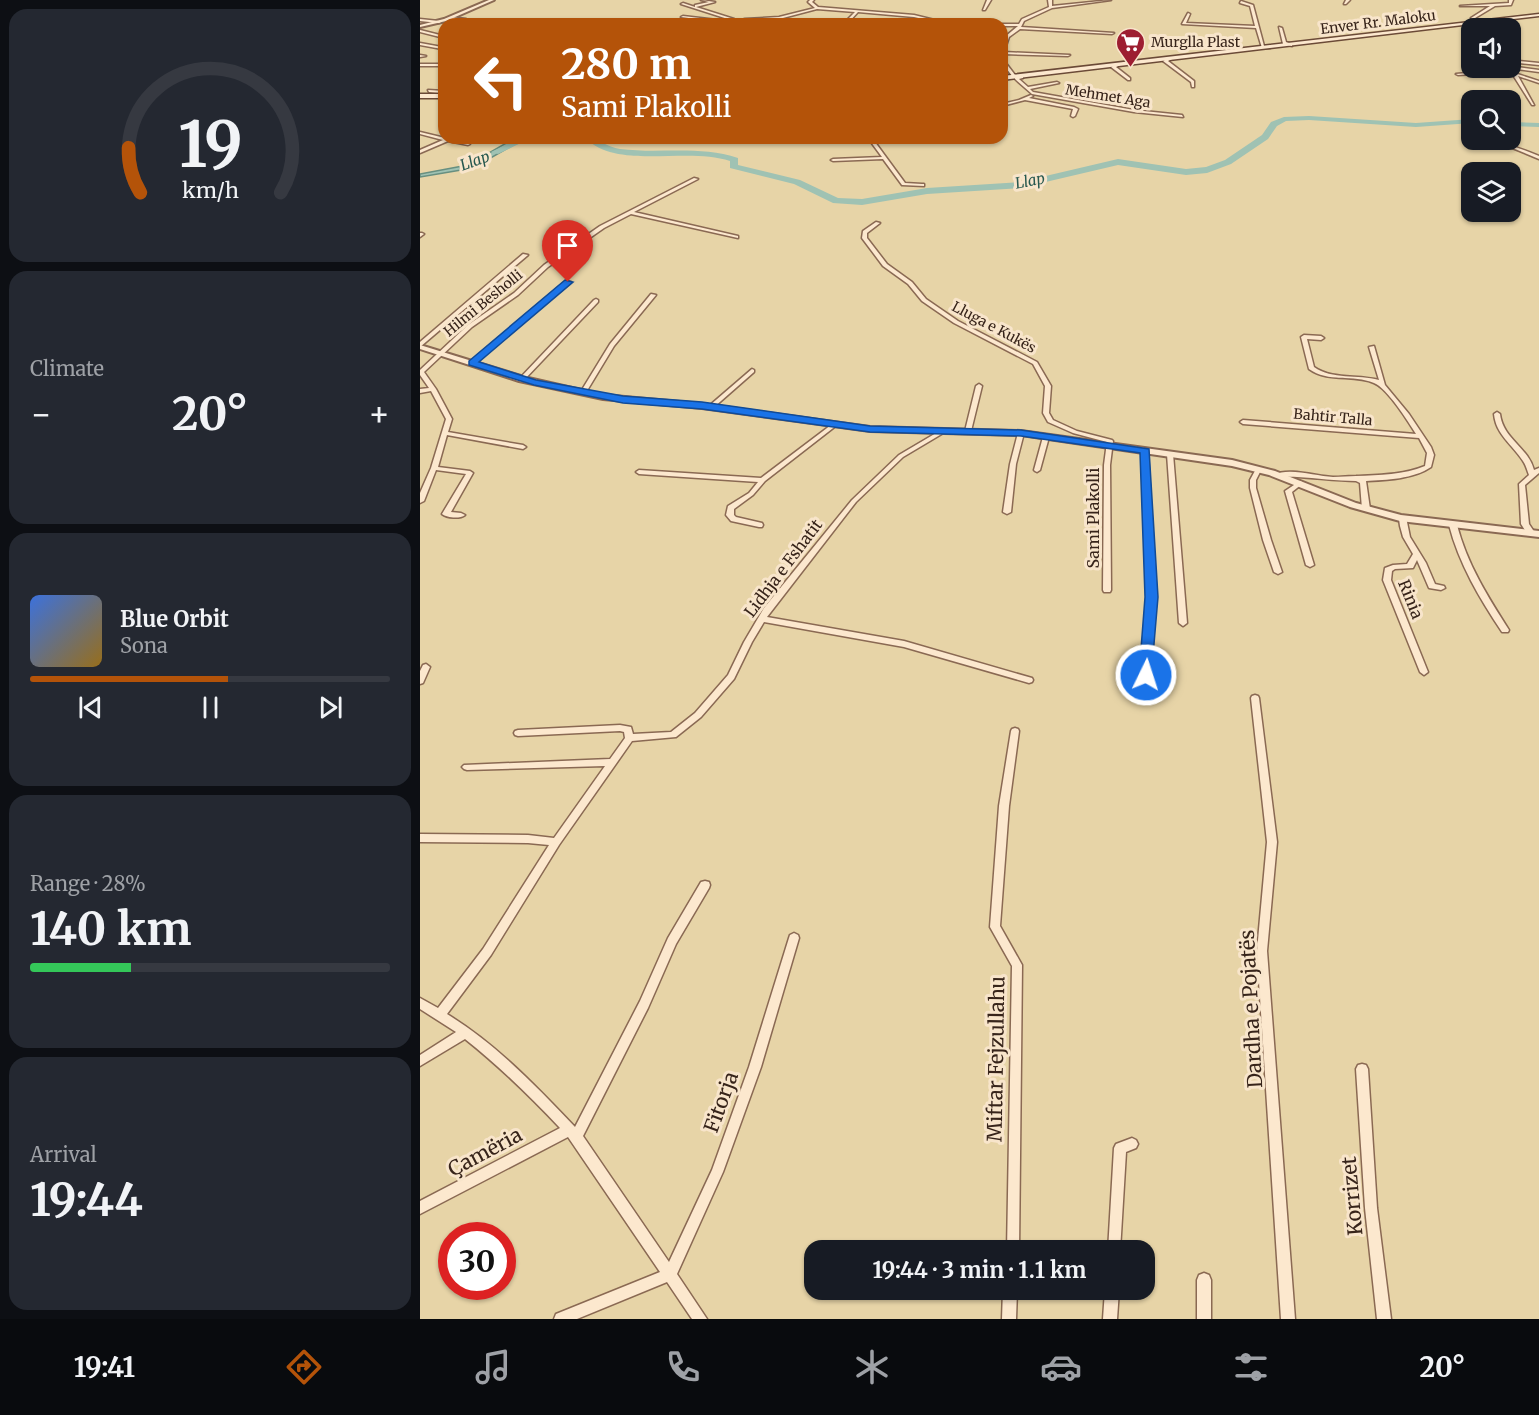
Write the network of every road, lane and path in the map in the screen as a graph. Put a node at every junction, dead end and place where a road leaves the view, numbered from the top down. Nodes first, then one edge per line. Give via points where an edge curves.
1 (492, 0) edge
2 (703, 0) edge
3 (812, 0) edge
4 (989, 0) edge
5 (1050, 0) edge
6 (1109, 0) edge
7 (1465, 0) edge
8 (1511, 0) edge
9 (1241, 2) dead end
10 (683, 4) dead end
11 (1496, 4) junction
12 (696, 6) junction
13 (1462, 6) dead end
14 (1051, 7) junction
15 (817, 8) junction
16 (824, 9) junction
17 (984, 9) dead end
18 (857, 12) junction
19 (1188, 14) dead end
20 (818, 15) dead end
21 (1539, 15) edge
22 (683, 17) dead end
23 (450, 18) edge
24 (692, 18) edge
25 (724, 18) edge
26 (780, 18) edge
27 (851, 18) edge
28 (922, 18) edge
29 (1473, 18) edge
30 (1519, 18) edge
31 (420, 20) edge
32 (1216, 21) dead end
33 (438, 22) edge
34 (438, 22) edge
35 (1008, 25) edge
36 (1256, 25) junction
37 (420, 26) edge
38 (1019, 26) junction
39 (1461, 26) edge
40 (1280, 28) dead end
41 (420, 31) edge
42 (1112, 33) dead end
43 (438, 36) edge
44 (1008, 36) edge
45 (420, 44) edge
46 (1291, 45) junction
47 (438, 47) edge
48 (1269, 47) junction
49 (1008, 53) edge
50 (1068, 55) dead end
51 (1170, 59) junction
52 (1521, 62) edge
53 (1539, 64) edge
54 (420, 65) edge
55 (438, 65) edge
56 (1118, 65) junction
57 (1008, 68) edge
58 (1521, 69) edge
59 (1539, 71) edge
60 (1458, 74) dead end
61 (1461, 74) edge
62 (1022, 77) junction
63 (1521, 77) edge
64 (1008, 78) edge
65 (1517, 78) edge
66 (1130, 79) dead end
67 (1539, 82) edge
68 (1057, 83) dead end
69 (1193, 86) dead end
70 (1028, 88) junction
71 (429, 92) dead end
72 (438, 93) edge
73 (1032, 93) junction
74 (438, 94) edge
75 (420, 96) edge
76 (1026, 99) junction
77 (1008, 104) edge
78 (1533, 104) dead end
79 (1028, 110) dead end
80 (1073, 116) dead end
81 (1182, 116) dead end
82 (420, 133) edge
83 (438, 137) edge
84 (438, 144) edge
85 (874, 144) edge
86 (1520, 150) edge
87 (420, 152) edge
88 (880, 152) junction
89 (854, 155) dead end
90 (884, 158) junction
91 (1539, 158) edge
92 (833, 160) dead end
93 (696, 179) dead end
94 (922, 185) dead end
95 (629, 213) junction
96 (878, 223) dead end
97 (736, 237) dead end
98 (525, 255) dead end
99 (568, 282) dead end
100 (653, 296) dead end
101 (596, 301) dead end
102 (1321, 338) dead end
103 (420, 346) edge
104 (1372, 347) dead end
105 (441, 353) junction
106 (472, 363) junction
107 (752, 371) dead end
108 (420, 372) edge
109 (522, 379) junction
110 (1383, 384) junction
111 (979, 386) dead end
112 (433, 389) junction
113 (420, 391) edge
114 (583, 393) junction
115 (711, 407) junction
116 (1497, 414) dead end
117 (1243, 422) dead end
118 (835, 424) junction
119 (943, 431) junction
120 (968, 431) junction
121 (1021, 433) junction
122 (446, 434) junction
123 (1421, 436) junction
124 (1046, 437) junction
125 (1110, 446) junction
126 (523, 447) dead end
127 (1145, 451) junction
128 (1170, 454) junction
129 (434, 468) junction
130 (1037, 470) dead end
131 (1258, 470) junction
132 (639, 472) dead end
133 (1535, 472) edge
134 (1277, 475) junction
135 (1356, 478) junction
136 (764, 480) junction
137 (1300, 483) junction
138 (420, 501) edge
139 (1366, 509) junction
140 (1007, 512) dead end
141 (461, 515) dead end
142 (1403, 519) junction
143 (759, 525) dead end
144 (1453, 525) junction
145 (1535, 533) edge
146 (1415, 556) junction
147 (1310, 565) dead end
148 (1278, 572) dead end
149 (1441, 588) dead end
150 (1107, 590) dead end
151 (763, 619) junction
152 (1183, 623) dead end
153 (1505, 630) dead end
154 (426, 667) dead end
155 (1424, 672) dead end
156 (1146, 675) dead end
157 (1029, 680) dead end
158 (420, 681) edge
159 (1255, 698) dead end
160 (1015, 731) dead end
161 (518, 733) dead end
162 (629, 738) junction
163 (610, 762) junction
164 (467, 767) dead end
165 (420, 838) edge
166 (555, 842) junction
167 (705, 885) dead end
168 (794, 938) dead end
169 (420, 1003) edge
170 (440, 1015) junction
171 (464, 1034) junction
172 (420, 1061) edge
173 (1362, 1069) dead end
174 (572, 1133) junction
175 (1131, 1144) dead end
176 (420, 1208) edge
177 (1013, 1240) edge
178 (1115, 1240) edge
179 (670, 1274) junction
180 (1204, 1280) dead end
181 (1010, 1300) edge
182 (1111, 1300) edge
183 (561, 1319) edge
184 (700, 1319) edge
185 (1009, 1319) edge
186 (1110, 1319) edge
187 (1204, 1319) edge
188 (1288, 1319) edge
189 (1384, 1319) edge

1 - 23 street
2 - 12 street via 713,2
3 - 15 street
4 - 17 street
5 - 14 street
6 - 14 street
7 - 11 street
8 - 11 street via 1510,4
9 - 36 street via 1251,6
10 - 12 street
11 - 13 street
11 - 29 street
12 - 25 street
14 - 38 street via 1023,20
15 - 16 street
15 - 26 street
16 - 18 street
16 - 20 street
18 - 27 street
18 - 28 street
19 - 36 street via 1184,24
21 - 30 main road, Enver Rr. Maloku
22 - 24 street
31 - 33 street
32 - 36 street
34 - 37 street
35 - 38 street
36 - 48 street via 1263,47
38 - 42 street
38 - 44 street
39 - 46 main road, Enver Rr. Maloku
40 - 46 street via 1284,43
41 - 43 street
45 - 47 street
46 - 48 main road, Enver Rr. Maloku
48 - 51 main road, Enver Rr. Maloku
49 - 50 street
51 - 56 main road, Enver Rr. Maloku
51 - 69 street via 1165,60
52 - 53 street
54 - 55 street
56 - 62 main road, Enver Rr. Maloku
56 - 66 street via 1113,67
57 - 62 street via 1014,76
58 - 59 street
60 - 61 street
62 - 64 main road, Enver Rr. Maloku
62 - 70 street via 1016,78
63 - 67 street
65 - 78 street
68 - 70 street
70 - 73 street
71 - 72 street
73 - 76 street
73 - 81 street, Mehmet Aga
74 - 75 main road
76 - 77 street
76 - 79 street
76 - 80 street via 1074,108
82 - 83 street
84 - 87 street
85 - 88 street
86 - 91 street
88 - 89 street
88 - 90 street
90 - 92 street
90 - 94 street via 904,184
93 - 95 street, Hilmi Besholli
95 - 97 street
95 - 105 street, Hilmi Besholli via 546,266
96 - 125 street, Lluga e Kukës via 864,237 885,265 956,322 1035,363 1048,386 1046,413 1050,421 1110,441
98 - 103 street
99 - 106 street
100 - 114 street via 612,345
101 - 109 street
102 - 110 street via 1304,337 1315,372
103 - 105 street, Sami Plakolli
104 - 110 street
105 - 106 street, Sami Plakolli
105 - 108 street, Hilmi Besholli
106 - 109 street, Sami Plakolli
107 - 115 street
108 - 112 street
109 - 114 street, Sami Plakolli
110 - 123 street
111 - 120 street
112 - 113 street
112 - 122 street via 449,419
114 - 115 street, Sami Plakolli
115 - 118 street, Sami Plakolli
116 - 133 street via 1501,429
117 - 123 street, Bahtir Talla
118 - 119 street, Sami Plakolli
118 - 136 street
119 - 120 street, Sami Plakolli
119 - 151 street, Lidhja e Fshatit via 901,456 860,494
120 - 121 street, Sami Plakolli
121 - 124 street, Sami Plakolli
121 - 140 street
122 - 126 street
122 - 129 street
123 - 135 street via 1430,454 1428,467 1416,472
124 - 125 street, Sami Plakolli
124 - 130 street
125 - 127 street, Sami Plakolli
125 - 150 street, Sami Plakolli
127 - 128 street, Sami Plakolli
127 - 156 street via 1151,586
128 - 131 street, Sami Plakolli
128 - 152 street
129 - 138 street
129 - 141 street via 470,473 446,514
131 - 134 street, Sami Plakolli
131 - 148 street via 1253,488
132 - 136 street
133 - 145 street via 1522,484 1525,524
134 - 135 street via 1298,472 1333,479
134 - 137 street, Sami Plakolli
135 - 139 street via 1362,482
136 - 143 street via 730,512 734,519
137 - 139 street, Sami Plakolli
137 - 147 street via 1288,492
139 - 142 street, Sami Plakolli
142 - 144 street, Sami Plakolli
142 - 146 street, Rinia via 1402,529
144 - 145 street, Sami Plakolli
144 - 153 street via 1480,589
146 - 149 street, Rinia via 1432,586
146 - 155 street, Rinia via 1410,566 1388,570 1387,580
151 - 157 street via 904,644
151 - 162 street, Lidhja e Fshatit via 731,677 690,722 673,735
154 - 158 street
159 - 188 street, Dardha e Pojatës via 1272,842 1262,951
160 - 177 street, Miftar Fejzullahu via 1004,806 995,927 1017,965
161 - 162 street, Lidhja e Fshatit via 614,728 628,729
162 - 163 street
163 - 164 street
163 - 166 street
165 - 166 street via 528,838
166 - 170 street via 487,952
167 - 174 street
168 - 179 street, Fitorja via 755,1067 720,1162
169 - 170 street
170 - 171 street
171 - 172 street
171 - 174 street via 530,1088
173 - 189 street, Korrizet via 1371,1208
174 - 176 street, Çamëria
174 - 179 street
175 - 178 street via 1120,1148
179 - 183 street
179 - 184 street
180 - 187 street
181 - 185 street
182 - 186 street

